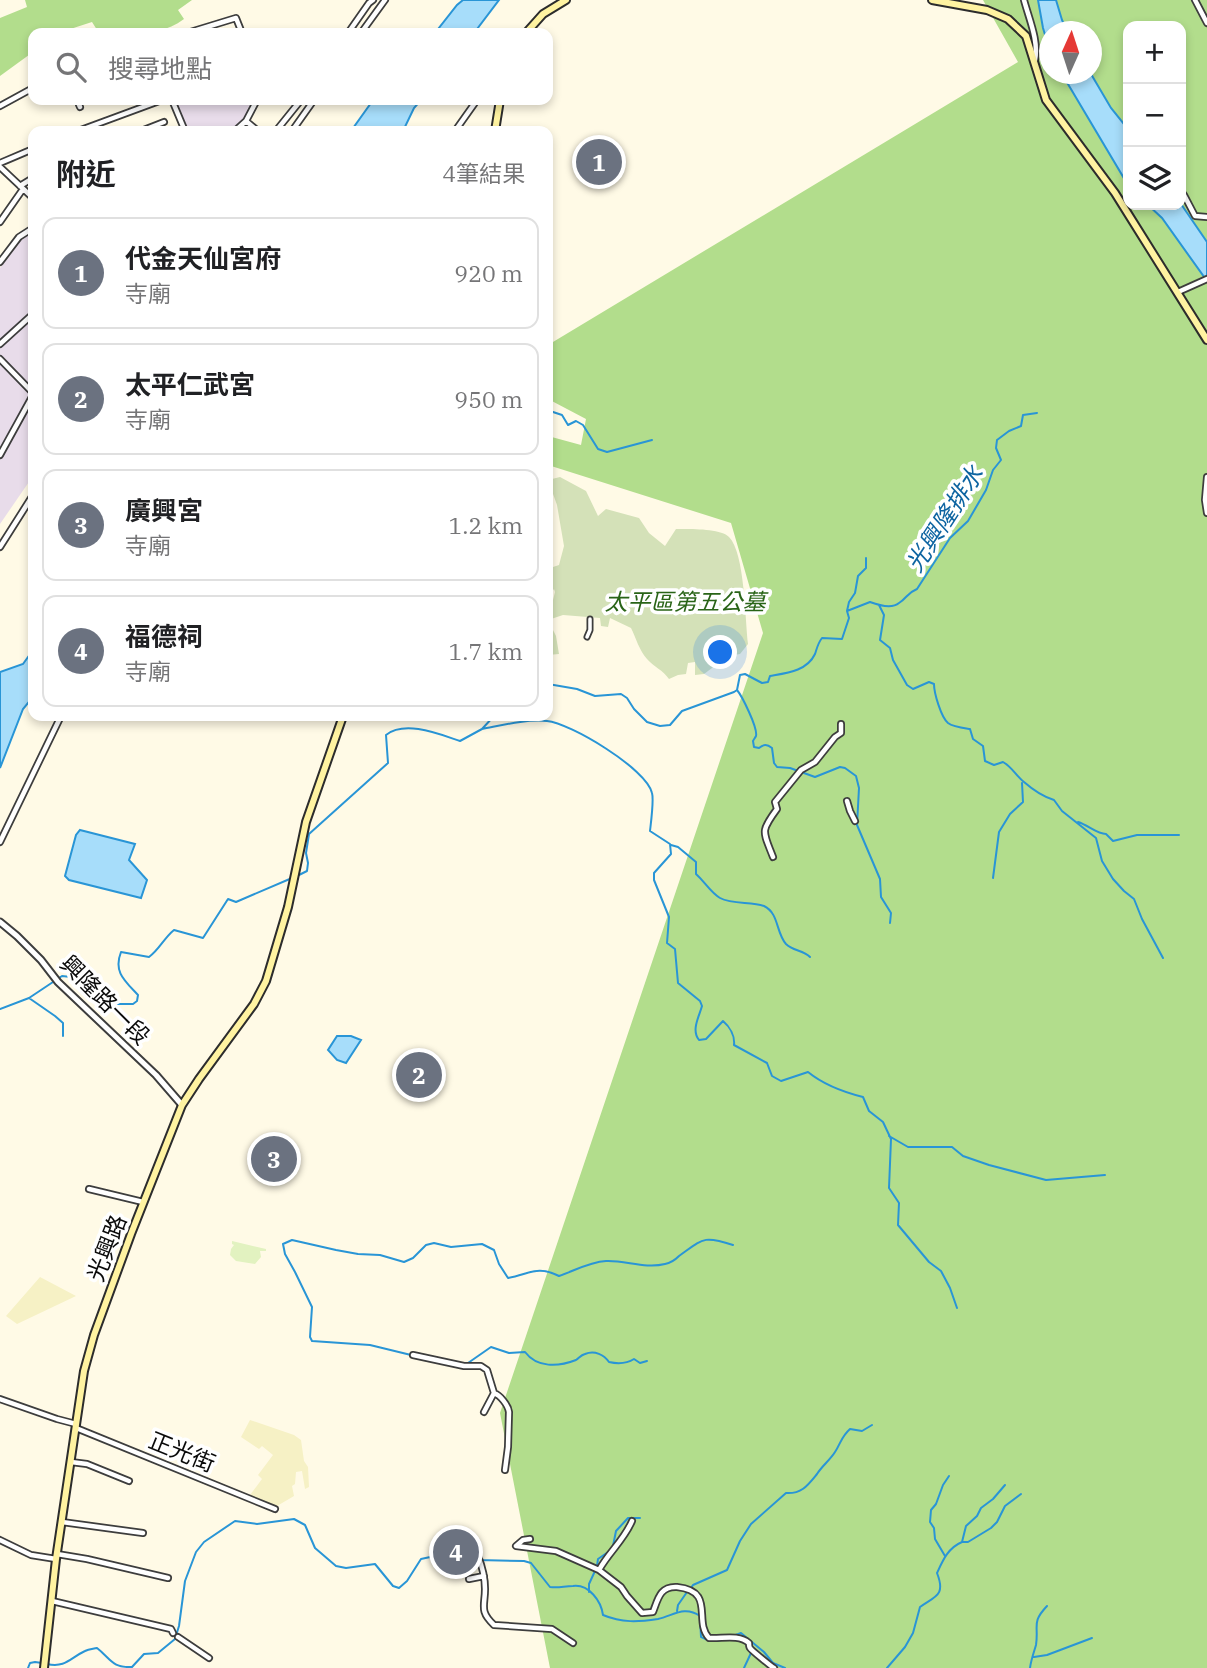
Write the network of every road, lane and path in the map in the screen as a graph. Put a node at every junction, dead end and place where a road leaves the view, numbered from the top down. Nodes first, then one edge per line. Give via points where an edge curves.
1 (373, 0) edge
2 (384, 0) edge
3 (565, 0) edge
4 (932, 0) edge
5 (1024, 0) edge
6 (1195, 0) edge
7 (1207, 23) edge
8 (204, 28) edge
9 (240, 28) edge
10 (352, 28) edge
11 (364, 28) edge
12 (530, 28) edge
13 (1035, 60) junction
14 (28, 91) edge
15 (148, 105) edge
16 (174, 105) edge
17 (254, 105) edge
18 (296, 105) edge
19 (310, 105) edge
20 (473, 105) edge
21 (499, 105) edge
22 (0, 106) edge
23 (246, 121) junction
24 (164, 122) dead end
25 (92, 126) edge
26 (154, 126) edge
27 (183, 126) edge
28 (241, 126) edge
29 (252, 126) edge
30 (280, 126) edge
31 (296, 126) edge
32 (459, 126) edge
33 (496, 126) edge
34 (28, 152) edge
35 (1, 168) edge
36 (28, 182) edge
37 (21, 188) junction
38 (28, 194) edge
39 (1186, 199) edge
40 (1207, 216) edge
41 (0, 222) edge
42 (28, 231) edge
43 (0, 262) edge
44 (1207, 279) edge
45 (1178, 292) junction
46 (28, 319) edge
47 (1207, 340) edge
48 (0, 344) edge
49 (0, 359) edge
50 (28, 389) edge
51 (28, 403) edge
52 (0, 454) edge
53 (1207, 477) edge
54 (28, 503) edge
55 (1207, 513) edge
56 (0, 547) edge
57 (590, 619) dead end
58 (587, 637) dead end
59 (59, 721) edge
60 (341, 721) edge
61 (841, 724) dead end
62 (847, 801) dead end
63 (855, 821) dead end
64 (0, 842) edge
65 (773, 857) dead end
66 (0, 922) edge
67 (182, 1105) junction
68 (89, 1189) dead end
69 (143, 1202) junction
70 (413, 1355) dead end
71 (494, 1393) junction
72 (0, 1399) edge
73 (484, 1412) dead end
74 (76, 1426) junction
75 (71, 1462) junction
76 (505, 1470) dead end
77 (129, 1481) dead end
78 (275, 1509) dead end
79 (632, 1521) dead end
80 (62, 1522) junction
81 (143, 1533) dead end
82 (530, 1539) dead end
83 (0, 1540) edge
84 (57, 1556) junction
85 (478, 1556) dead end
86 (599, 1570) junction
87 (484, 1576) junction
88 (168, 1578) dead end
89 (469, 1579) dead end
90 (52, 1601) junction
91 (573, 1643) dead end
92 (209, 1658) dead end
93 (45, 1665) edge
94 (774, 1668) edge

1 - 10 street
2 - 11 street
3 - 12 main road
4 - 13 main road via 987,10 1008,19 1026,36
5 - 13 street
6 - 7 street
8 - 9 street via 236,18
13 - 45 main road via 1046,100 1115,193
14 - 22 street
15 - 25 street
16 - 27 street
17 - 23 street
18 - 30 street
19 - 31 street
20 - 32 street
21 - 33 main road
23 - 28 street
23 - 29 street
24 - 26 street
34 - 35 street
35 - 37 street
36 - 37 street
37 - 38 street
37 - 41 street
39 - 40 street via 1195,215
42 - 43 street
44 - 45 street
45 - 47 main road
46 - 48 street
49 - 50 street
51 - 52 street
53 - 55 street
54 - 56 street
57 - 58 street
59 - 64 street
60 - 67 main road, 光興路 via 306,822 263,990
61 - 65 street via 841,733 775,802 777,809 764,826
62 - 63 street
66 - 67 street, 興隆路一段
67 - 69 main road, 光興路
68 - 69 street
69 - 74 main road, 光興路 via 90,1348
70 - 71 street via 481,1366 487,1370
71 - 73 street
71 - 76 street via 509,1412
72 - 74 street, 正光街
74 - 75 main road, 光興路
74 - 78 street, 正光街
75 - 77 street
75 - 80 main road, 光興路
79 - 86 street
80 - 81 street
80 - 84 main road, 光興路
82 - 86 street via 516,1546 556,1551
83 - 84 street via 31,1555
84 - 88 street
84 - 90 main road, 光興路
85 - 87 street
86 - 94 street via 621,1587 642,1613 653,1612 660,1592 667,1588 692,1591 701,1602 705,1635 745,1639 753,1653
87 - 89 street
87 - 91 street via 482,1608 494,1625 552,1629
90 - 92 street via 171,1629
90 - 93 main road, 光興路

